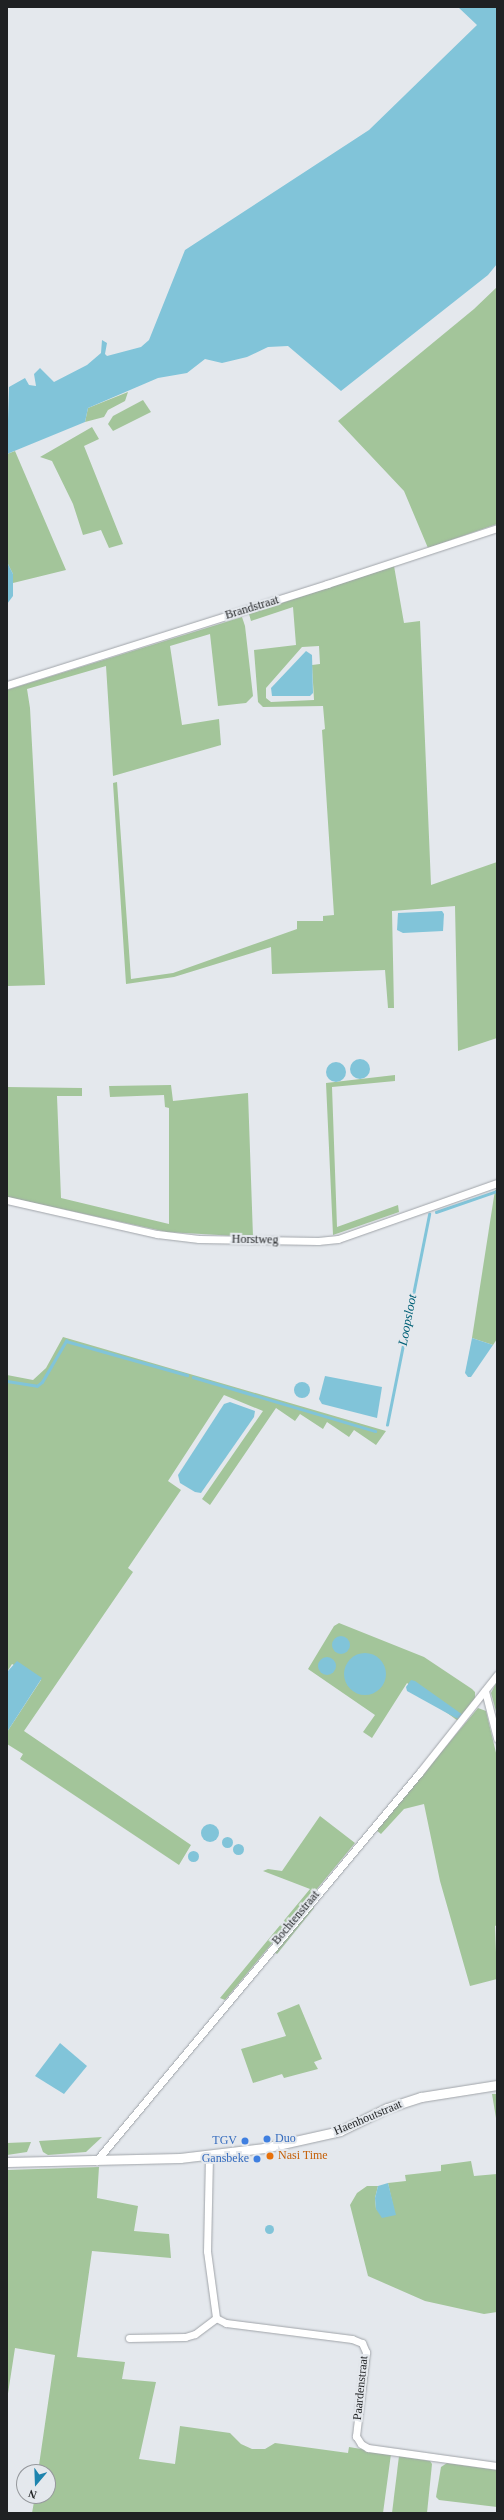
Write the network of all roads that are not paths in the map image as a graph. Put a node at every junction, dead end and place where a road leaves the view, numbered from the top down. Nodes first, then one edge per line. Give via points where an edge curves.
1 (497, 528) edge
2 (7, 685) edge
3 (497, 1183) edge
4 (7, 1200) edge
5 (497, 1675) edge
6 (485, 1691) junction
7 (497, 1738) edge
8 (497, 2084) edge
9 (209, 2156) junction
10 (96, 2161) junction
11 (7, 2162) edge
12 (216, 2318) junction
13 (129, 2338) dead end
14 (497, 2466) edge

1 - 2 street, Brandstraat
3 - 4 street, Horstweg via 338,1239 318,1241 199,1239 157,1234
5 - 6 street, Bochtenstraat
6 - 7 street
6 - 10 street, Bochtenstraat
8 - 9 street, Haenhoutstraat via 408,2100 326,2136
9 - 10 street, Haenhoutstraat
9 - 12 street via 207,2251
10 - 11 street, Haenhoutstraat
12 - 13 street via 195,2334 185,2337
12 - 14 street, Paardenstraat via 226,2323 352,2339 362,2343 366,2352 356,2436 361,2444 368,2448

